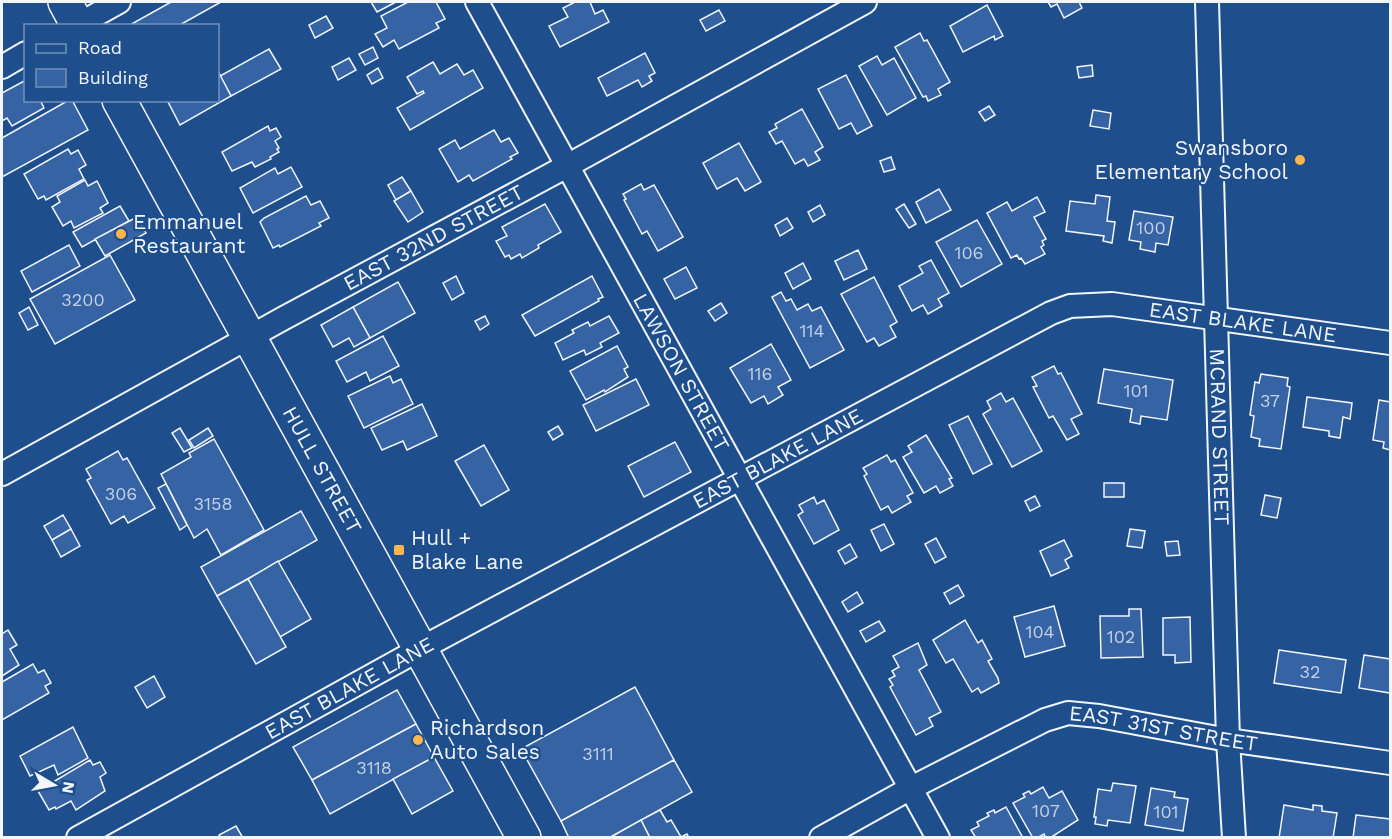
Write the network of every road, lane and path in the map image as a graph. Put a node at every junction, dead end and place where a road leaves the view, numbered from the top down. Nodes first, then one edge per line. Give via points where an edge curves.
1 (65, 2) edge
2 (119, 2) edge
3 (477, 2) edge
4 (865, 2) edge
5 (1206, 2) edge
6 (76, 24) edge
7 (79, 24) edge
8 (24, 54) edge
9 (2, 67) edge
10 (120, 102) edge
11 (567, 166) junction
12 (1216, 318) junction
13 (249, 337) junction
14 (1390, 343) edge
15 (2, 474) edge
16 (739, 478) junction
17 (420, 649) junction
18 (1228, 740) junction
19 (1390, 763) edge
20 (911, 788) junction
21 (78, 837) edge
22 (524, 837) edge
23 (821, 837) edge
24 (938, 837) edge
25 (1234, 837) edge

1 - 6 main road
2 - 7 street
3 - 11 street, LAWSON STREET
4 - 11 street, EAST 32ND STREET
5 - 12 street, MCRAND STREET
8 - 9 street
10 - 13 main road, HULL STREET
11 - 13 street, EAST 32ND STREET
11 - 16 street, LAWSON STREET
12 - 14 street, EAST BLAKE LANE
12 - 16 street, EAST BLAKE LANE via 1112,304 1070,306 1030,322
12 - 18 street, MCRAND STREET
13 - 15 street, EAST 32ND STREET
13 - 17 main road, HULL STREET
16 - 17 street, EAST BLAKE LANE
16 - 20 street, LAWSON STREET
17 - 21 street, EAST BLAKE LANE
17 - 22 main road, HULL STREET
18 - 19 street, EAST 31ST STREET
18 - 20 street, EAST 31ST STREET via 1068,713 1045,720
18 - 25 street, MCRAND STREET
20 - 23 street, EAST 31ST STREET
20 - 24 street, LAWSON STREET

